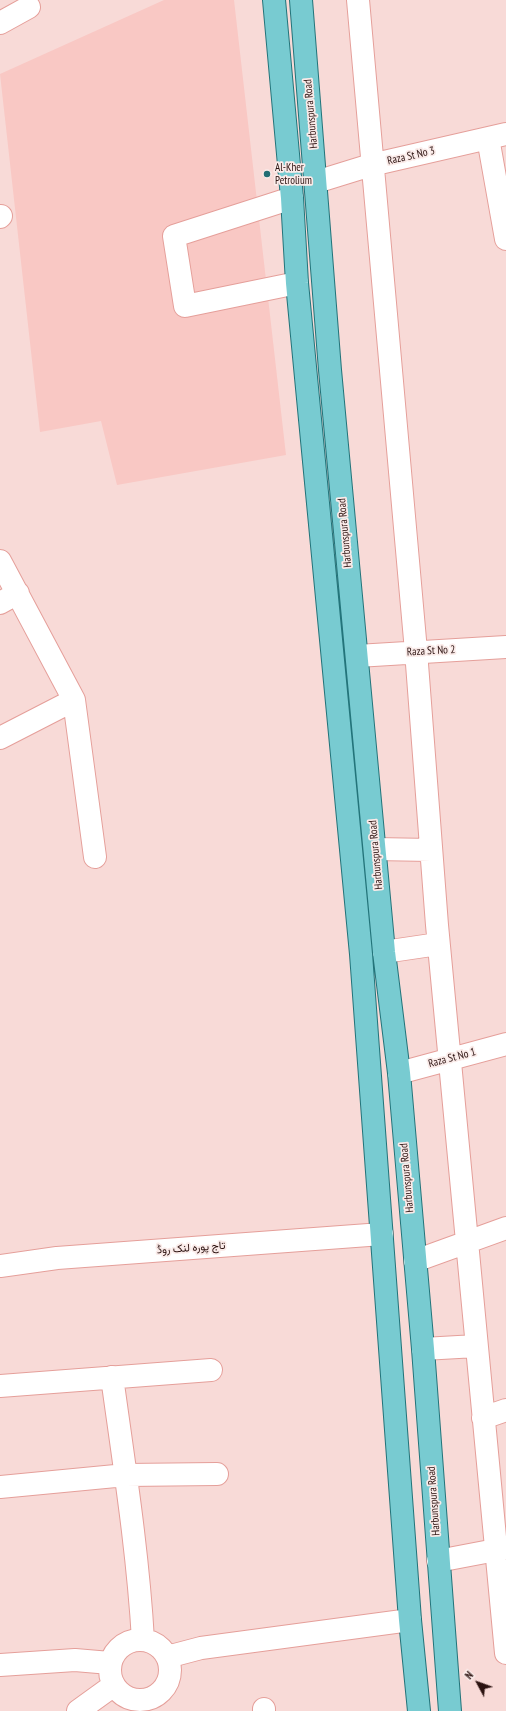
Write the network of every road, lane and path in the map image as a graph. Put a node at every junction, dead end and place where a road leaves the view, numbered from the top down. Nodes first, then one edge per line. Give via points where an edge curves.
1 (274, 0) edge
2 (301, 0) edge
3 (358, 0) edge
4 (29, 7) dead end
5 (0, 23) edge
6 (497, 136) edge
7 (371, 165) junction
8 (316, 182) junction
9 (292, 198) junction
10 (506, 239) edge
11 (297, 283) junction
12 (330, 370) junction
13 (307, 373) junction
14 (0, 561) edge
15 (9, 598) edge
16 (506, 647) edge
17 (416, 651) junction
18 (357, 656) junction
19 (74, 700) junction
20 (0, 738) edge
21 (375, 849) junction
22 (431, 850) junction
23 (95, 857) dead end
24 (438, 944) junction
25 (384, 952) junction
26 (506, 1044) edge
27 (449, 1059) junction
28 (398, 1073) junction
29 (371, 1077) junction
30 (506, 1228) edge
31 (382, 1234) junction
32 (467, 1243) junction
33 (415, 1261) junction
34 (0, 1266) edge
35 (476, 1346) junction
36 (423, 1349) junction
37 (211, 1370) dead end
38 (112, 1377) junction
39 (0, 1386) edge
40 (506, 1410) edge
41 (483, 1418) junction
42 (217, 1474) dead end
43 (126, 1475) junction
44 (0, 1487) edge
45 (501, 1549) edge
46 (438, 1561) junction
47 (410, 1620) junction
48 (143, 1640) junction
49 (506, 1653) edge
50 (167, 1657) junction
51 (110, 1663) junction
52 (0, 1665) edge
53 (114, 1685) junction
54 (146, 1705) edge
55 (78, 1711) edge
56 (419, 1711) edge
57 (450, 1711) edge

1 - 9 main road, Harbunspura Road
2 - 8 main road, Harbunspura Road
3 - 7 street
4 - 5 street
6 - 7 street, Raza St No 3
6 - 10 street
7 - 8 street, Raza St No 3
7 - 17 street
8 - 12 main road, Harbunspura Road
9 - 11 main road, Harbunspura Road
9 - 11 street via 174,236 185,306
11 - 13 main road, Harbunspura Road
12 - 13 main road
12 - 18 main road, Harbunspura Road
13 - 29 main road, Harbunspura Road
14 - 15 street
15 - 19 street
16 - 17 street, Raza St No 2
17 - 18 street, Raza St No 2
17 - 22 street
18 - 21 main road, Harbunspura Road
19 - 20 street
19 - 23 street
21 - 22 street
21 - 25 main road, Harbunspura Road
22 - 24 street
24 - 25 street
24 - 27 street
25 - 28 main road, Harbunspura Road
26 - 27 street, Raza St No 1
27 - 28 street, Raza St No 1
27 - 32 street
28 - 29 main road
28 - 33 main road, Harbunspura Road
29 - 31 main road, Harbunspura Road
30 - 32 street
31 - 34 street, تاج پورہ لنک روڈ via 57,1258
31 - 47 main road, Harbunspura Road
32 - 33 street
32 - 35 street
33 - 36 main road, Harbunspura Road
35 - 36 street
35 - 41 street
36 - 46 main road, Harbunspura Road
37 - 38 street
38 - 39 street
38 - 43 street
40 - 41 street
41 - 45 street
42 - 43 street
43 - 44 street
43 - 48 street via 142,1610
45 - 46 street
45 - 49 street
46 - 57 main road, Harbunspura Road
47 - 50 street via 208,1647
47 - 56 main road, Harbunspura Road
48 - 50 street via 160,1648
48 - 51 street via 134,1640 122,1646
50 - 54 street via 170,1670 166,1684
51 - 52 street via 75,1660
51 - 53 street
53 - 54 street via 122,1694
53 - 55 street

